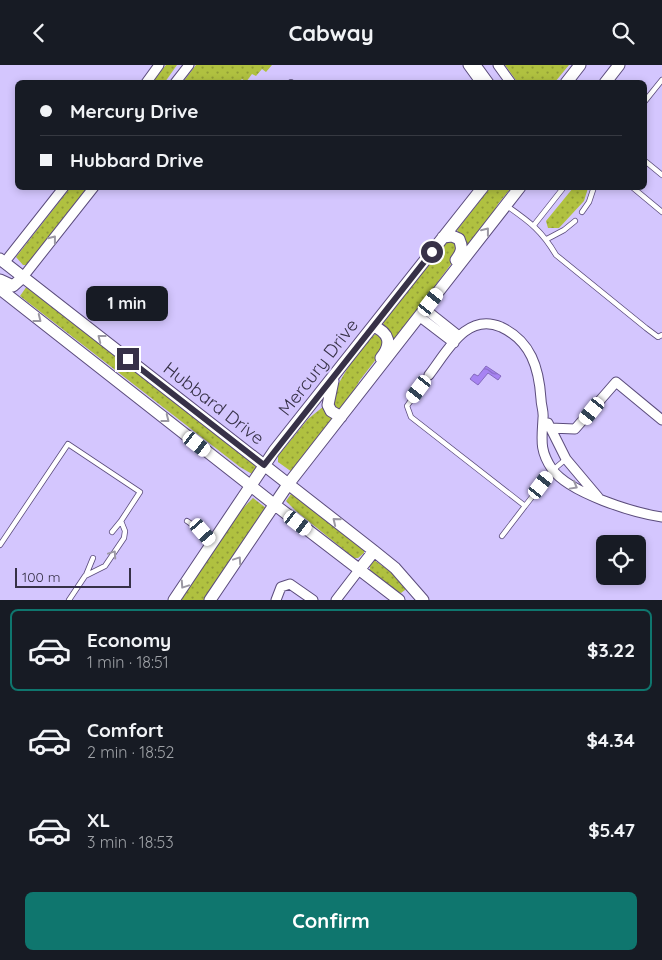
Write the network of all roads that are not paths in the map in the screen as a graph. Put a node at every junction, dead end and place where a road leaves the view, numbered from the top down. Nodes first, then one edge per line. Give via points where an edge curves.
1 (159, 65) edge
2 (180, 65) edge
3 (188, 65) edge
4 (468, 65) edge
5 (476, 65) edge
6 (498, 65) edge
7 (580, 65) edge
8 (619, 65) edge
9 (148, 80) edge
10 (170, 80) edge
11 (177, 80) edge
12 (478, 80) edge
13 (487, 80) edge
14 (506, 80) edge
15 (568, 80) edge
16 (607, 80) edge
17 (662, 80) edge
18 (647, 99) edge
19 (647, 163) edge
20 (662, 175) edge
21 (61, 190) edge
22 (92, 190) edge
23 (481, 190) edge
24 (518, 190) edge
25 (562, 190) edge
26 (593, 190) edge
27 (636, 190) edge
28 (506, 206) junction
29 (662, 211) edge
30 (582, 212) dead end
31 (575, 221) dead end
32 (534, 225) junction
33 (443, 237) junction
34 (546, 239) junction
35 (2, 261) edge
36 (23, 277) junction
37 (0, 280) edge
38 (0, 289) edge
39 (425, 309) junction
40 (373, 326) junction
41 (662, 335) edge
42 (456, 340) junction
43 (334, 375) junction
44 (429, 375) joint
45 (349, 407) junction
46 (544, 416) junction
47 (341, 417) junction
48 (662, 420) edge
49 (550, 427) junction
50 (566, 459) junction
51 (264, 465) junction
52 (553, 470) junction
53 (289, 483) junction
54 (251, 487) junction
55 (598, 497) junction
56 (275, 505) junction
57 (525, 506) junction
58 (662, 517) edge
59 (121, 521) junction
60 (187, 521) dead end
61 (112, 531) dead end
62 (502, 536) dead end
63 (212, 543) junction
64 (0, 545) edge
65 (374, 551) junction
66 (93, 558) dead end
67 (359, 570) junction
68 (85, 576) junction
69 (411, 586) junction
70 (399, 599) edge
71 (69, 600) edge
72 (174, 600) edge
73 (210, 600) edge
74 (276, 600) edge
75 (313, 600) edge
76 (336, 600) edge
77 (423, 600) edge

1 - 9 street
2 - 10 street
3 - 11 street
4 - 12 street
5 - 13 street
6 - 14 street
7 - 15 street
8 - 16 street
17 - 18 lane
19 - 20 lane
21 - 35 street
36 -> 22 street
23 - 33 street, Mercury Drive
24 - 28 street
25 - 32 lane
26 - 30 lane
27 - 29 lane
28 - 32 lane
39 -> 28 street
31 - 34 lane
32 - 34 lane
33 - 39 street via 459,239 462,253 440,281
33 - 40 street, Mercury Drive
34 - 41 lane via 556,255 646,328 658,337
35 - 36 street, Hubbard Drive
36 - 37 street via 13,286
51 -> 36 street, Hubbard Drive
38 -> 54 street
39 - 42 street
39 - 45 street
40 - 43 street, Mercury Drive
40 - 45 street via 386,334 389,341 387,350 362,382
42 - 44 street
42 - 46 street via 466,328 486,323 505,329 525,345 538,367
43 - 47 street via 328,405
43 - 51 street, Mercury Drive
44 - 57 lane via 407,406 411,417
45 - 47 street
46 - 49 street
46 - 52 street via 540,437
47 - 53 street
48 - 49 street via 616,382 575,429
49 - 50 street
50 - 52 lane
50 - 55 street
51 - 53 street, Hubbard Drive
51 - 54 street, Mercury Drive
52 -> 55 street via 573,487
52 - 57 lane
53 - 56 street
65 -> 53 street, Hubbard Drive
54 - 56 street
54 - 63 street, Mercury Drive
55 - 58 street via 621,508
56 - 67 street
73 -> 56 street
57 - 62 lane
59 - 61 lane
59 - 64 lane via 140,493 68,444
68 -> 59 lane via 105,566 124,538
60 - 63 lane
63 -> 72 street, Mercury Drive
65 - 67 street
65 - 69 street, Hubbard Drive
66 - 68 lane
67 - 70 street
67 - 76 street
68 - 71 lane
69 - 70 street via 408,594
69 - 77 street, Hubbard Drive
74 - 75 street via 281,587 290,584

